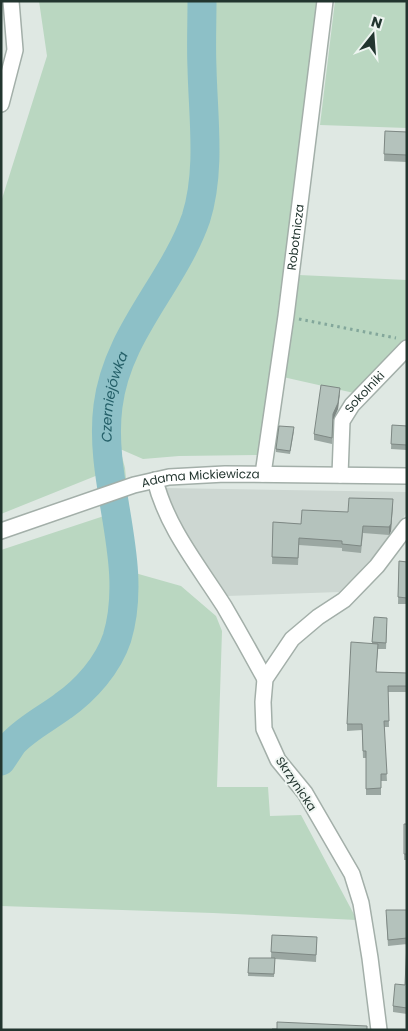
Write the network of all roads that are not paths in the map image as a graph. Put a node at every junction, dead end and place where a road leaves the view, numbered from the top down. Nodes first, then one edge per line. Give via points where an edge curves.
1 (11, 1) edge
2 (325, 1) edge
3 (8, 51) edge
4 (1, 104) edge
5 (402, 343) edge
6 (263, 474) junction
7 (340, 475) junction
8 (407, 476) edge
9 (156, 480) junction
10 (407, 526) edge
11 (1, 531) edge
12 (266, 679) junction
13 (379, 1030) edge

1 - 3 street
2 - 6 street, Robotnicza
3 - 4 street
5 - 7 street, Sokolniki via 342,421
6 - 7 street, Adama Mickiewicza
6 - 9 street, Adama Mickiewicza via 208,474
7 - 8 street, Adama Mickiewicza
9 - 11 street, Adama Mickiewicza
9 - 12 street via 162,505 188,554 224,606
10 - 12 street, Skrzynicka via 377,566 344,600 292,639
12 - 13 street, Skrzynicka via 264,730 278,760 305,793 352,874 370,958

